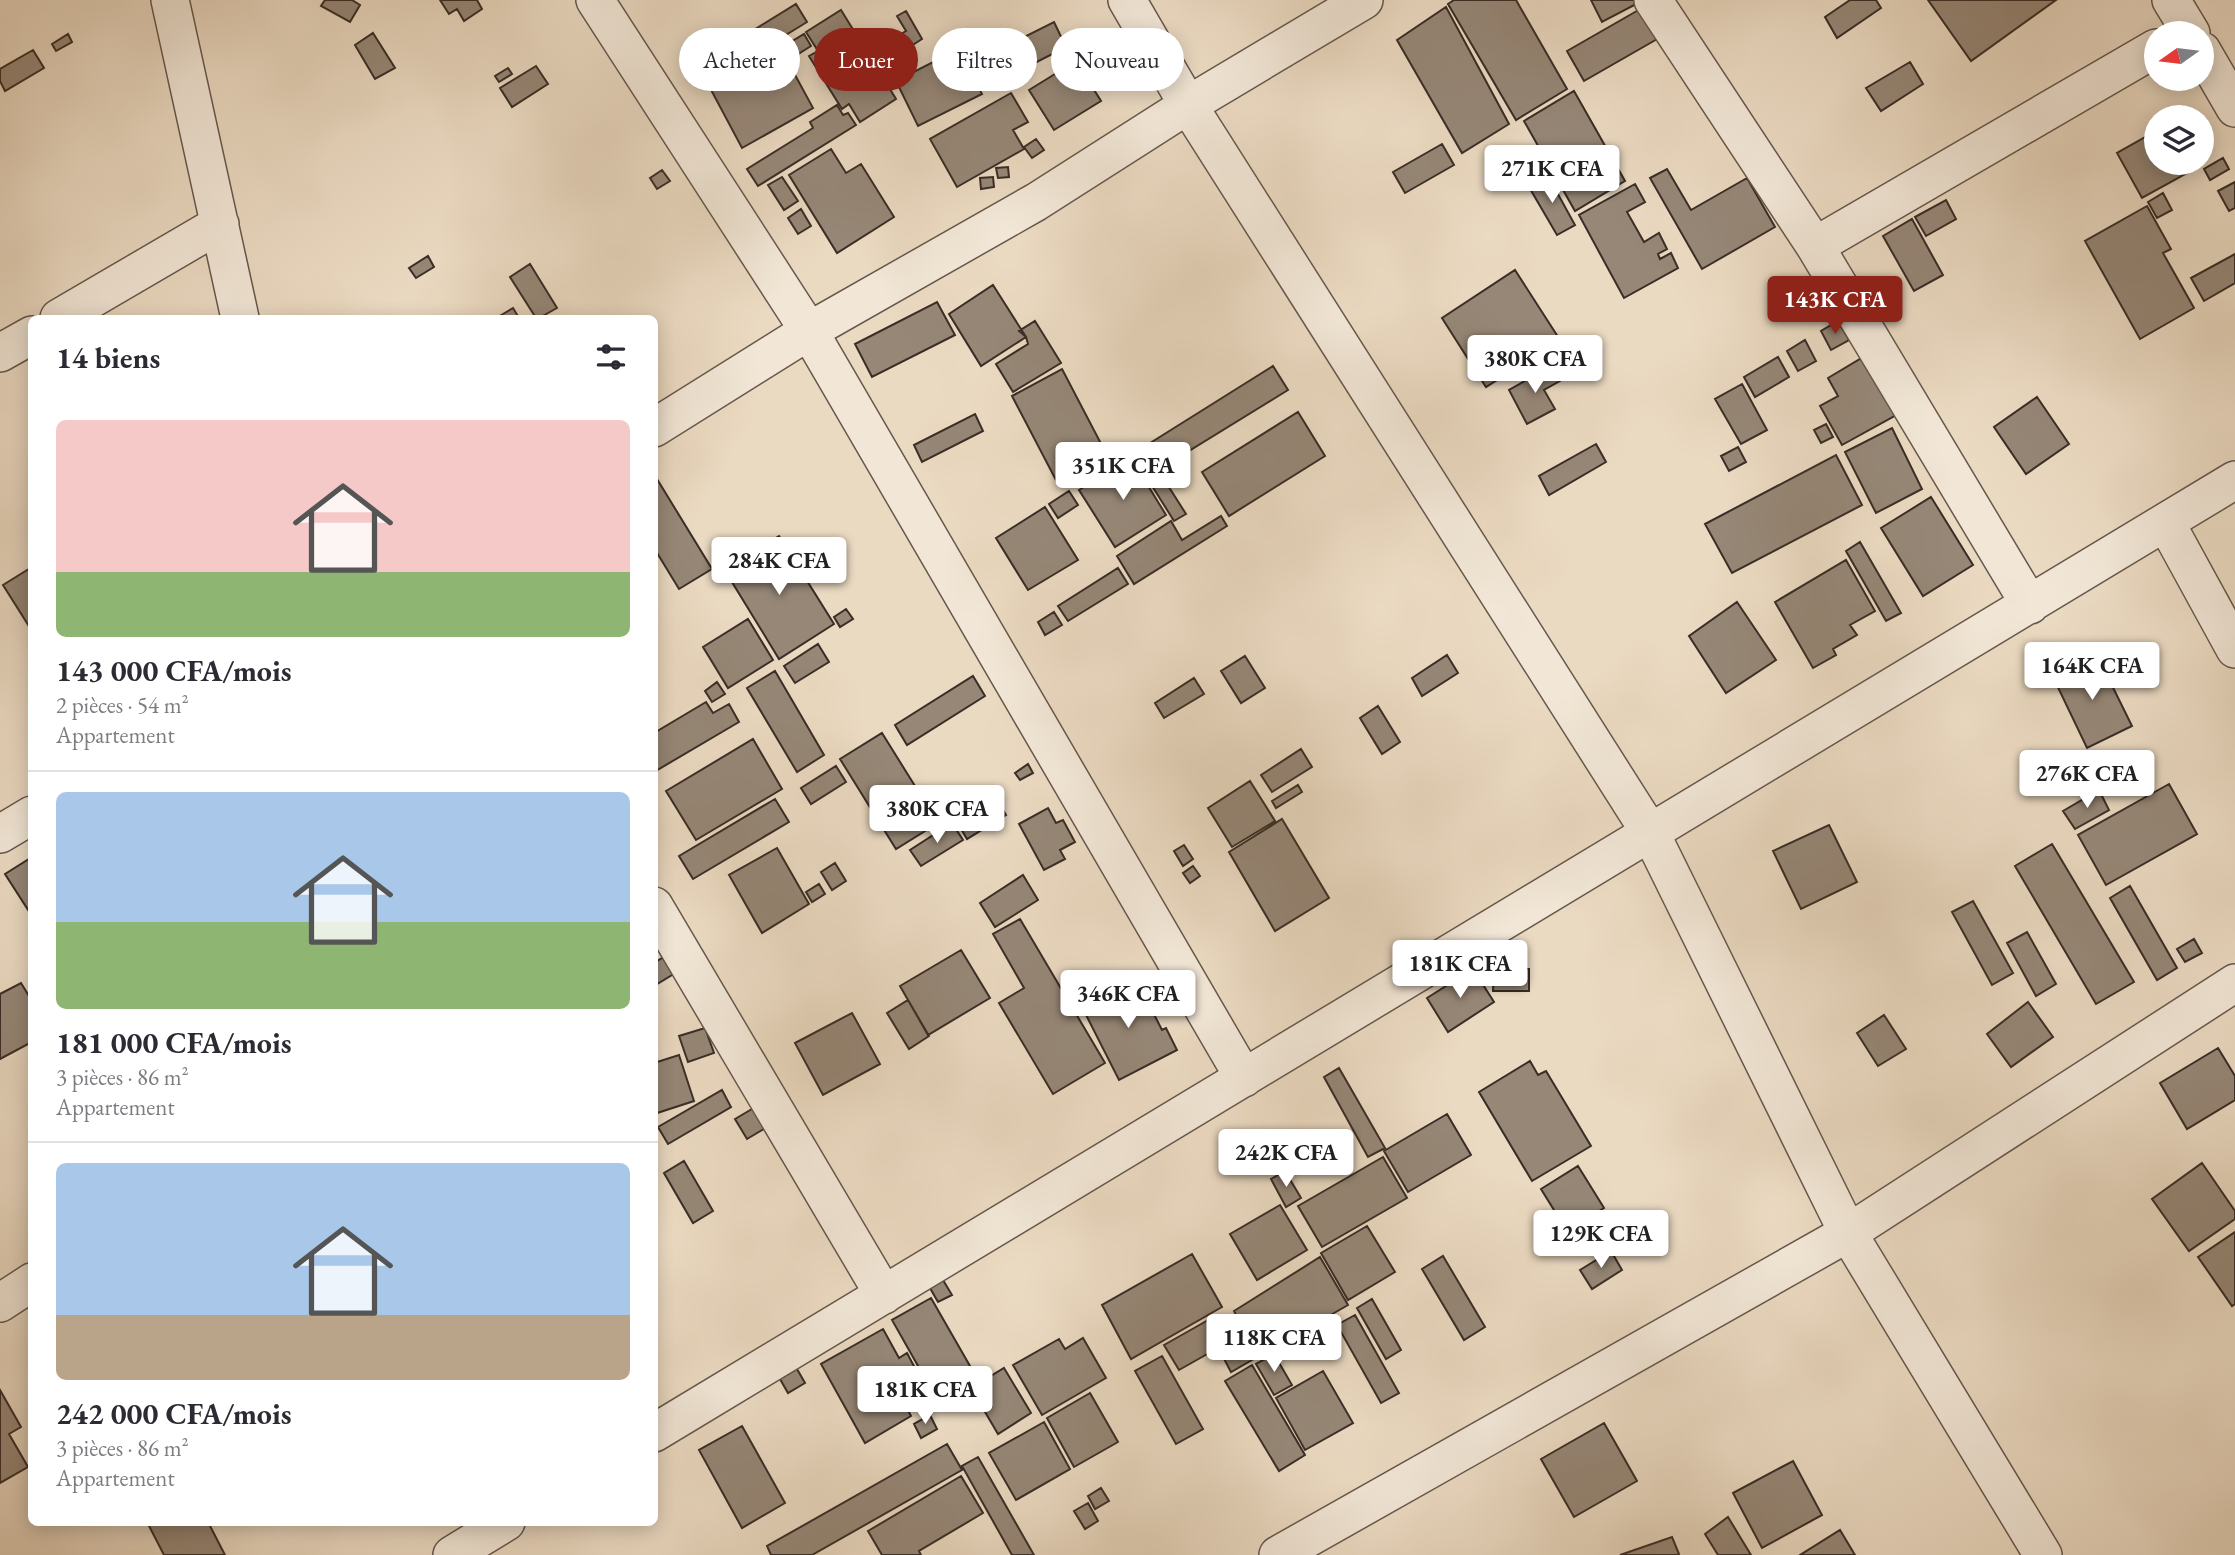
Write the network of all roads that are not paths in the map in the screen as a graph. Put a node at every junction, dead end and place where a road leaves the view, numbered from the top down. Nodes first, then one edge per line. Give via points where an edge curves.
1 (170, 0) edge
2 (594, 0) edge
3 (1127, 0) edge
4 (1364, 0) edge
5 (1653, 0) edge
6 (2144, 55) edge
7 (2214, 73) edge
8 (1188, 105) junction
9 (2235, 108) edge
10 (219, 224) junction
11 (1815, 246) junction
12 (64, 315) edge
13 (239, 315) edge
14 (809, 331) junction
15 (28, 337) edge
16 (0, 354) edge
17 (658, 425) edge
18 (2235, 480) edge
19 (2166, 523) junction
20 (2030, 605) junction
21 (2235, 649) edge
22 (28, 817) edge
23 (0, 834) edge
24 (1651, 834) junction
25 (658, 913) edge
26 (2235, 983) edge
27 (1244, 1078) junction
28 (1848, 1233) junction
29 (28, 1285) edge
30 (884, 1295) junction
31 (0, 1303) edge
32 (658, 1431) edge
33 (502, 1532) edge
34 (2036, 1553) edge
35 (452, 1555) edge
36 (1278, 1555) edge

1 - 10 street
2 - 14 street
3 - 8 street
4 - 8 street
5 - 11 street
6 - 11 street
7 - 9 street
8 - 14 street via 1036,202
8 - 24 street
10 - 12 street
10 - 13 street
11 - 20 street
14 - 17 street
14 - 27 street
15 - 16 street
18 - 19 street
19 - 20 street
19 - 21 street
20 - 24 street
22 - 23 street
24 - 27 street
24 - 28 street
25 - 30 street
26 - 28 street
27 - 30 street
28 - 34 street
28 - 36 street
29 - 31 street
30 - 32 street
33 - 35 street

